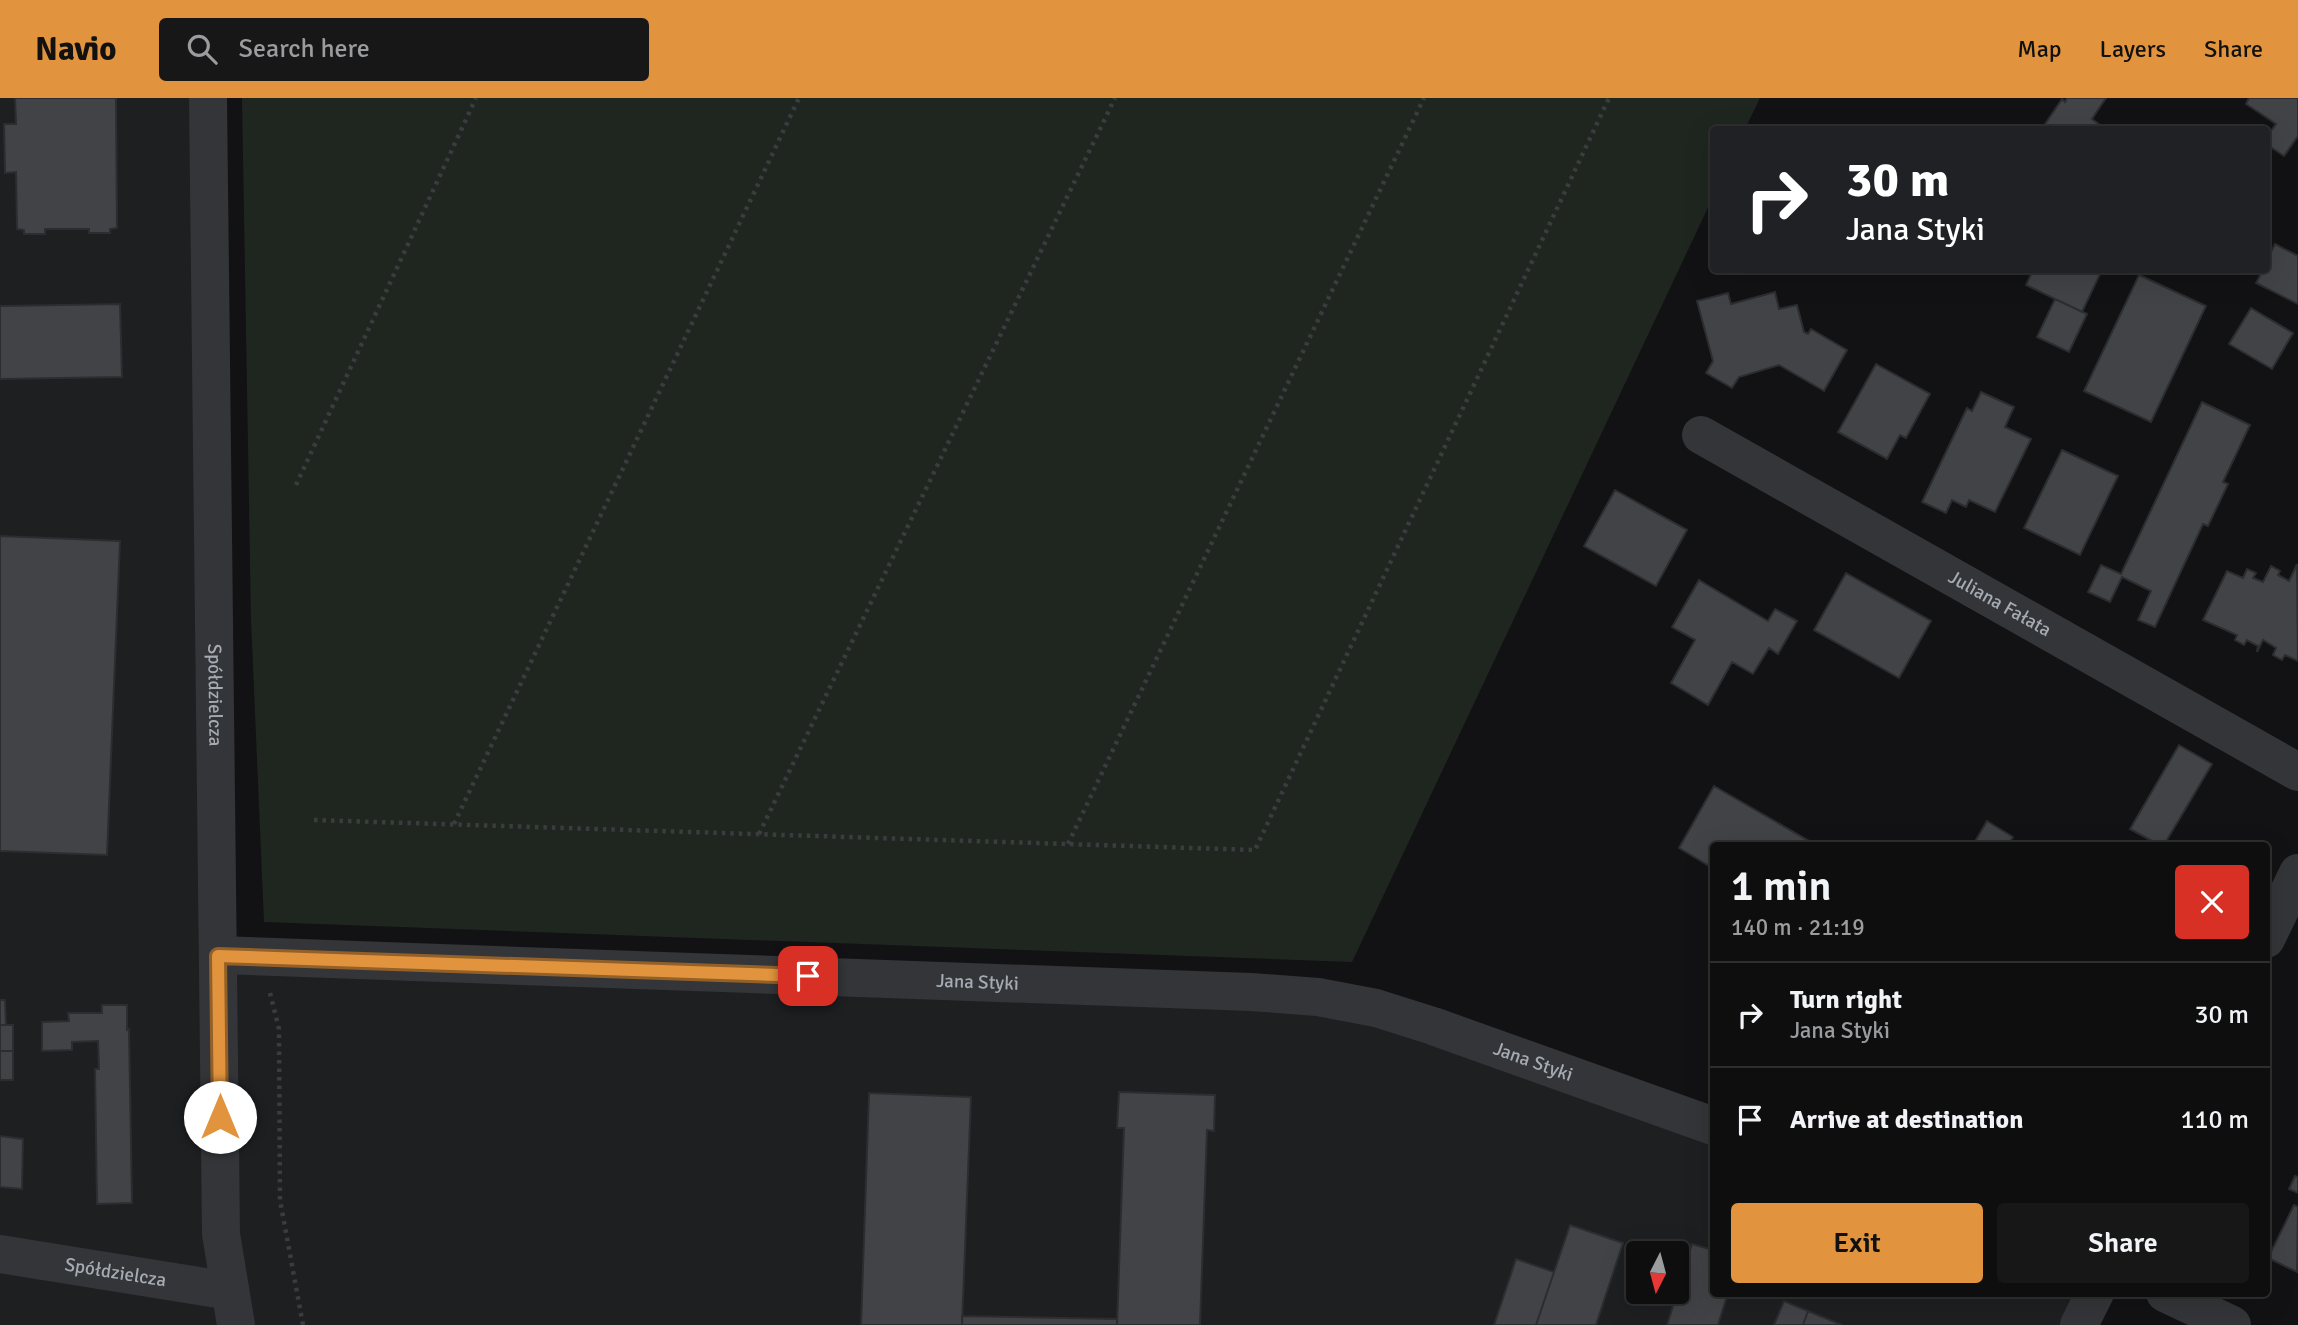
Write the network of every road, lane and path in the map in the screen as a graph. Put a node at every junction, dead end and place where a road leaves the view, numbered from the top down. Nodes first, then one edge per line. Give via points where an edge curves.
1 (208, 98) edge
2 (476, 98) edge
3 (799, 98) edge
4 (1115, 98) edge
5 (1424, 98) edge
6 (1609, 98) edge
7 (1701, 435) dead end
8 (296, 485) dead end
9 (2298, 772) edge
10 (314, 820) dead end
11 (454, 824) junction
12 (759, 834) junction
13 (1068, 844) junction
14 (2298, 874) edge
15 (2270, 931) edge
16 (218, 956) junction
17 (258, 957) junction
18 (1710, 1125) edge
19 (0, 1254) edge
20 (2093, 1297) edge
21 (2173, 1297) edge
22 (233, 1308) edge
23 (303, 1325) edge
24 (2079, 1325) edge
25 (2232, 1325) edge

1 - 16 street, Spółdzielcza
2 - 8 path
3 - 11 path
4 - 12 path
5 - 13 path
6 - 13 path via 1255,850
7 - 9 street, Juliana Fałata
10 - 11 path
11 - 12 path
12 - 13 path
14 - 15 street
16 - 17 street, Jana Styki
16 - 22 street, Spółdzielcza via 221,1234
17 - 18 street, Jana Styki via 1318,997 1376,1008 1433,1026
17 - 23 path via 279,1029 280,1200
19 - 22 street, Spółdzielcza
20 - 24 street
21 - 25 street

